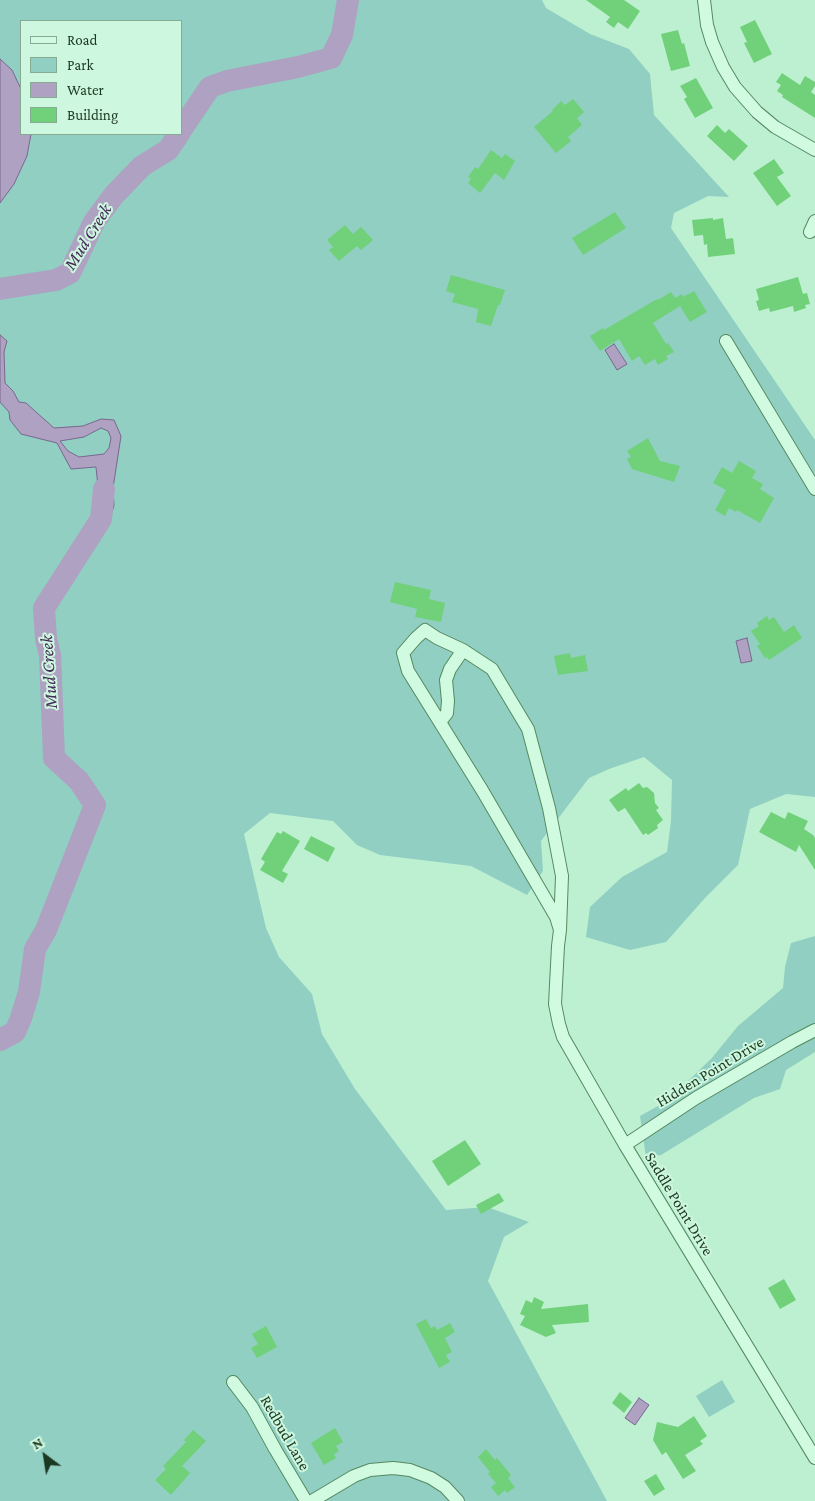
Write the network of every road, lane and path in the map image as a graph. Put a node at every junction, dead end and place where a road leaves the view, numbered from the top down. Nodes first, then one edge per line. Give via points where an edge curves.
1 (704, 0) edge
2 (815, 150) edge
3 (726, 341) dead end
4 (815, 489) edge
5 (463, 650) junction
6 (440, 722) junction
7 (560, 930) junction
8 (815, 1030) edge
9 (625, 1145) junction
10 (233, 1382) dead end
11 (815, 1458) edge
12 (306, 1501) edge
13 (312, 1501) edge
14 (458, 1501) edge

1 - 2 street via 712,42 735,87 775,127
3 - 4 street
5 - 6 street via 446,680 447,713
5 - 6 street, Saddle Point Drive via 425,630 403,653 408,671
5 - 7 street, Saddle Point Drive via 492,669 528,729 549,808 562,876
6 - 7 street via 556,918
7 - 9 street, Saddle Point Drive via 555,1004 560,1029
8 - 9 street, Hidden Point Drive via 696,1098
9 - 11 street, Saddle Point Drive
10 - 12 street, Redbud Lane via 256,1412
13 - 14 street via 362,1473 398,1468 431,1478

